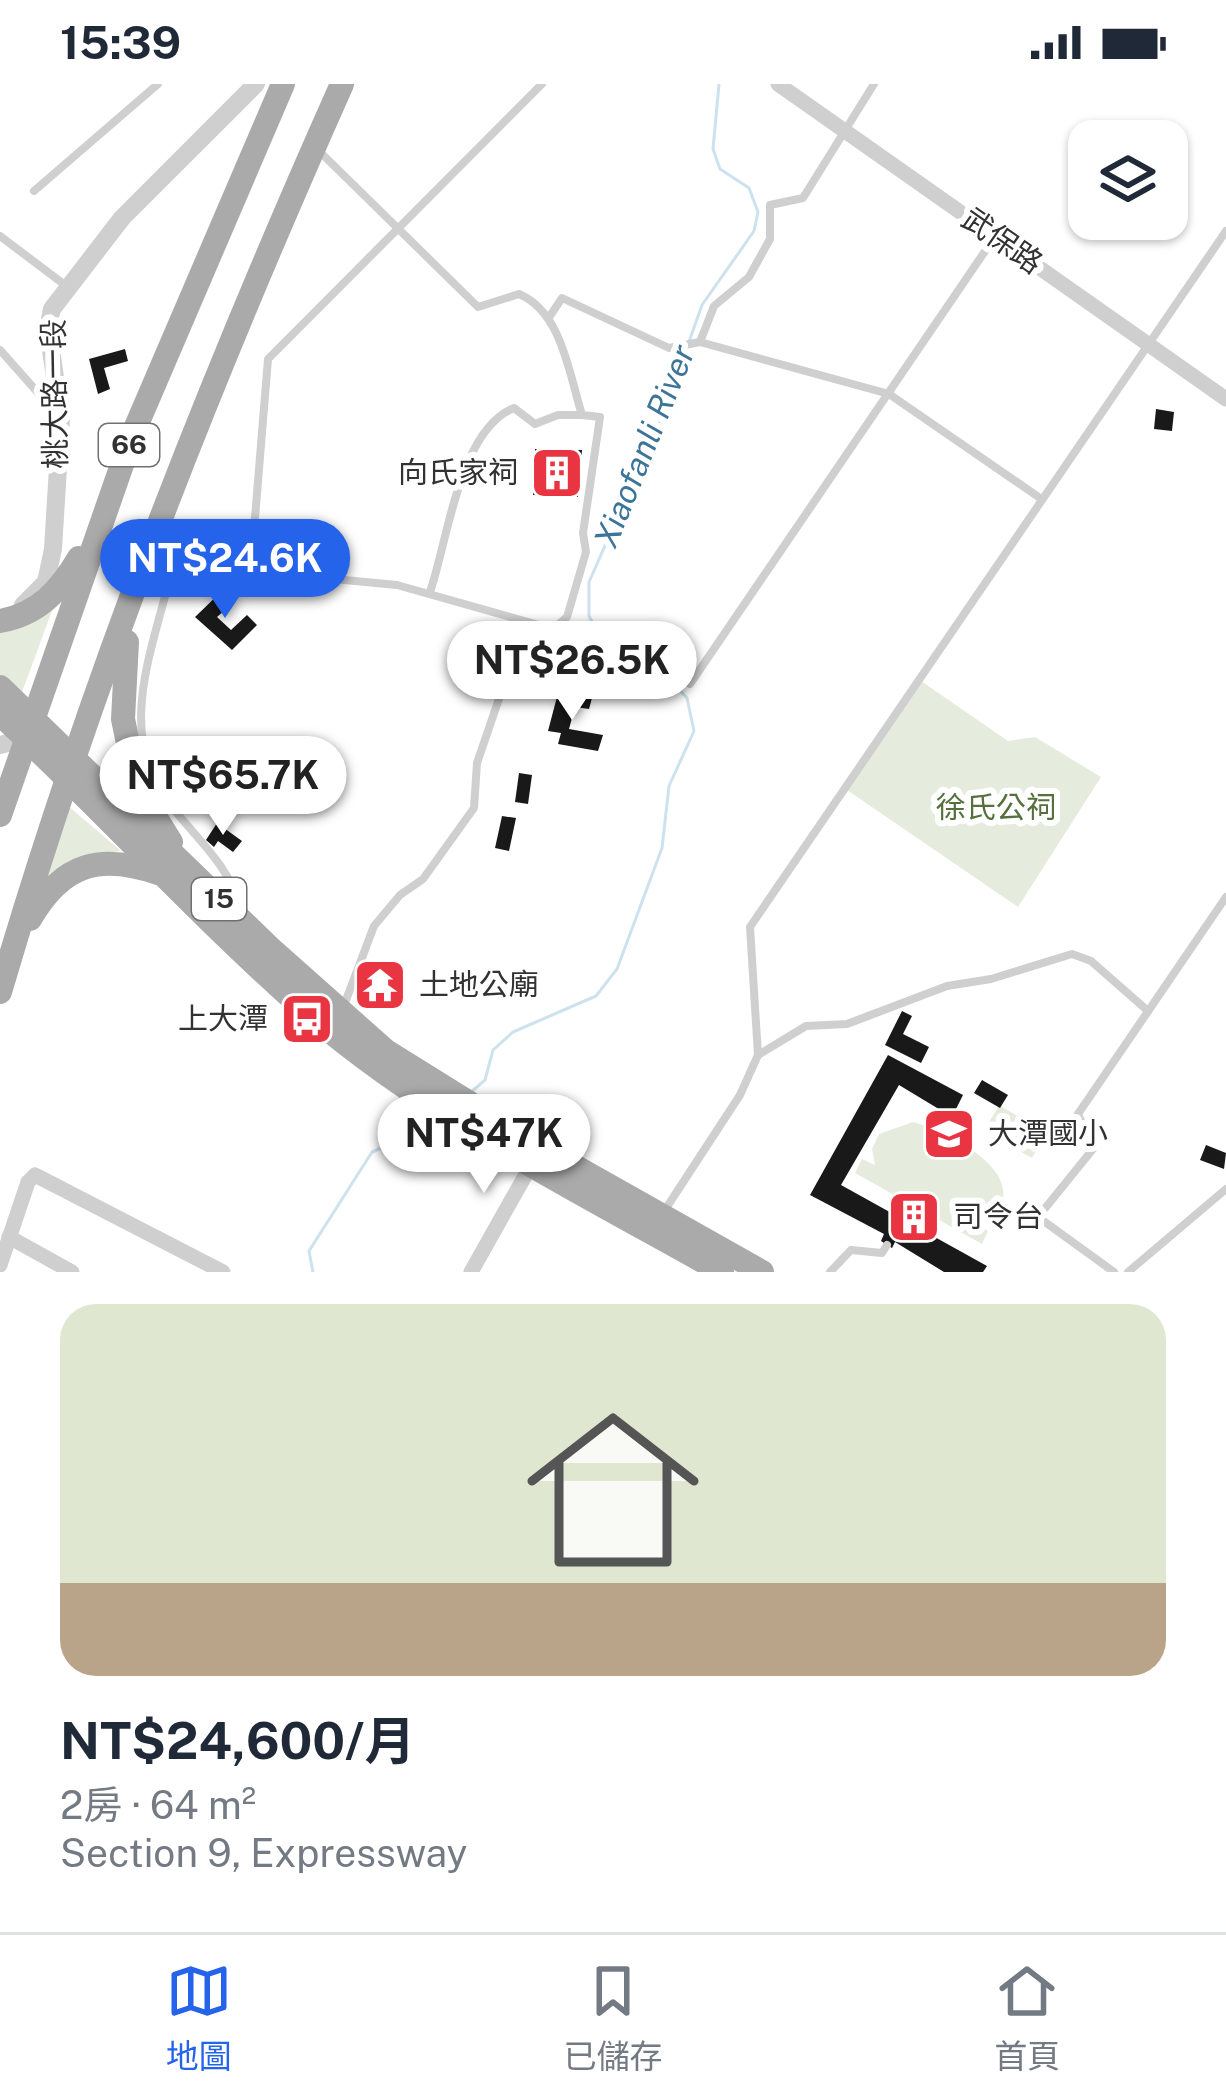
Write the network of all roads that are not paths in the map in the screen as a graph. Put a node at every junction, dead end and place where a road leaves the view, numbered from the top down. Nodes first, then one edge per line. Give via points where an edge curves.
1 (158, 84) edge
2 (256, 84) edge
3 (283, 84) edge
4 (342, 84) edge
5 (542, 84) edge
6 (778, 84) edge
7 (874, 84) edge
8 (844, 130) junction
9 (314, 148) junction
10 (34, 191) dead end
11 (397, 225) junction
12 (1226, 231) edge
13 (0, 236) edge
14 (995, 236) junction
15 (65, 286) junction
16 (549, 316) junction
17 (700, 342) junction
18 (1146, 344) junction
19 (0, 350) edge
20 (889, 394) junction
21 (1226, 399) edge
22 (582, 415) junction
23 (61, 419) junction
24 (1040, 498) junction
25 (105, 514) junction
26 (250, 579) junction
27 (139, 586) junction
28 (430, 592) junction
29 (0, 617) edge
30 (530, 626) junction
31 (690, 684) dead end
32 (0, 687) edge
33 (0, 714) edge
34 (29, 729) junction
35 (0, 745) edge
36 (68, 768) junction
37 (0, 815) edge
38 (178, 873) junction
39 (1226, 897) edge
40 (244, 923) junction
41 (13, 947) junction
42 (0, 992) edge
43 (1148, 1011) junction
44 (336, 1021) junction
45 (758, 1055) junction
46 (537, 1156) junction
47 (1226, 1189) edge
48 (662, 1215) junction
49 (9, 1238) junction
50 (887, 1245) dead end
51 (0, 1265) edge
52 (71, 1272) edge
53 (223, 1272) edge
54 (472, 1272) edge
55 (722, 1272) edge
56 (762, 1272) edge
57 (830, 1272) edge
58 (1114, 1272) edge
59 (1128, 1272) edge

1 - 10 lane
2 - 15 street, 桃大路一段
3 - 25 main road, 66
4 - 9 main road, 66
5 - 11 lane
6 - 8 street, 武保路
7 - 8 lane
8 - 14 street, 武保路
8 - 17 lane via 803,198 770,205 770,238 749,277 714,306
9 - 11 lane
9 - 27 main road, 66 via 176,474
11 - 16 lane via 478,307 519,294
11 - 26 lane via 268,359
12 - 18 lane
13 - 15 lane
14 - 18 street, 武保路
14 - 20 lane
15 - 23 street, 桃大路一段 via 48,329
16 - 17 lane via 562,298 669,348
16 - 22 lane
17 - 20 lane
18 - 21 street, 武保路
18 - 24 lane
19 - 23 lane
20 - 24 lane
20 - 31 lane
22 - 28 lane via 535,424 514,408 496,416 472,448
22 - 30 lane via 600,417 586,552 567,617 553,629
23 - 29 street, 桃大路一段 via 51,567 31,600
24 - 45 lane via 750,927
25 - 29 main road via 58,592
25 - 34 main road, 66
26 - 28 lane via 314,577
26 - 40 lane via 169,581 139,736 145,764 169,802 234,883
27 - 36 main road, 66
27 - 38 main road via 123,663 123,718 137,787
28 - 30 lane
30 - 44 lane via 478,763 474,808 423,879 374,926
32 - 34 main road, 15
33 - 34 main road, 15
34 - 35 street
34 - 36 main road, 15
34 - 37 main road, 66
36 - 38 main road, 15
36 - 41 main road, 66
38 - 40 main road, 15
38 - 41 main road via 124,861 71,872 40,901
38 - 44 main road, 15
39 - 43 lane
40 - 44 main road, 15
41 - 42 main road, 66
43 - 45 lane via 1072,954 947,986 847,1024 806,1026
43 - 58 lane via 1078,1114 1093,1149 1038,1217
44 - 46 main road, 15
45 - 48 lane
46 - 48 main road, 15
46 - 54 street
46 - 55 main road, 15
47 - 59 lane
48 - 56 main road, 15
49 - 51 street
49 - 52 street
49 - 53 street via 35,1175
50 - 57 lane via 882,1253 851,1250

